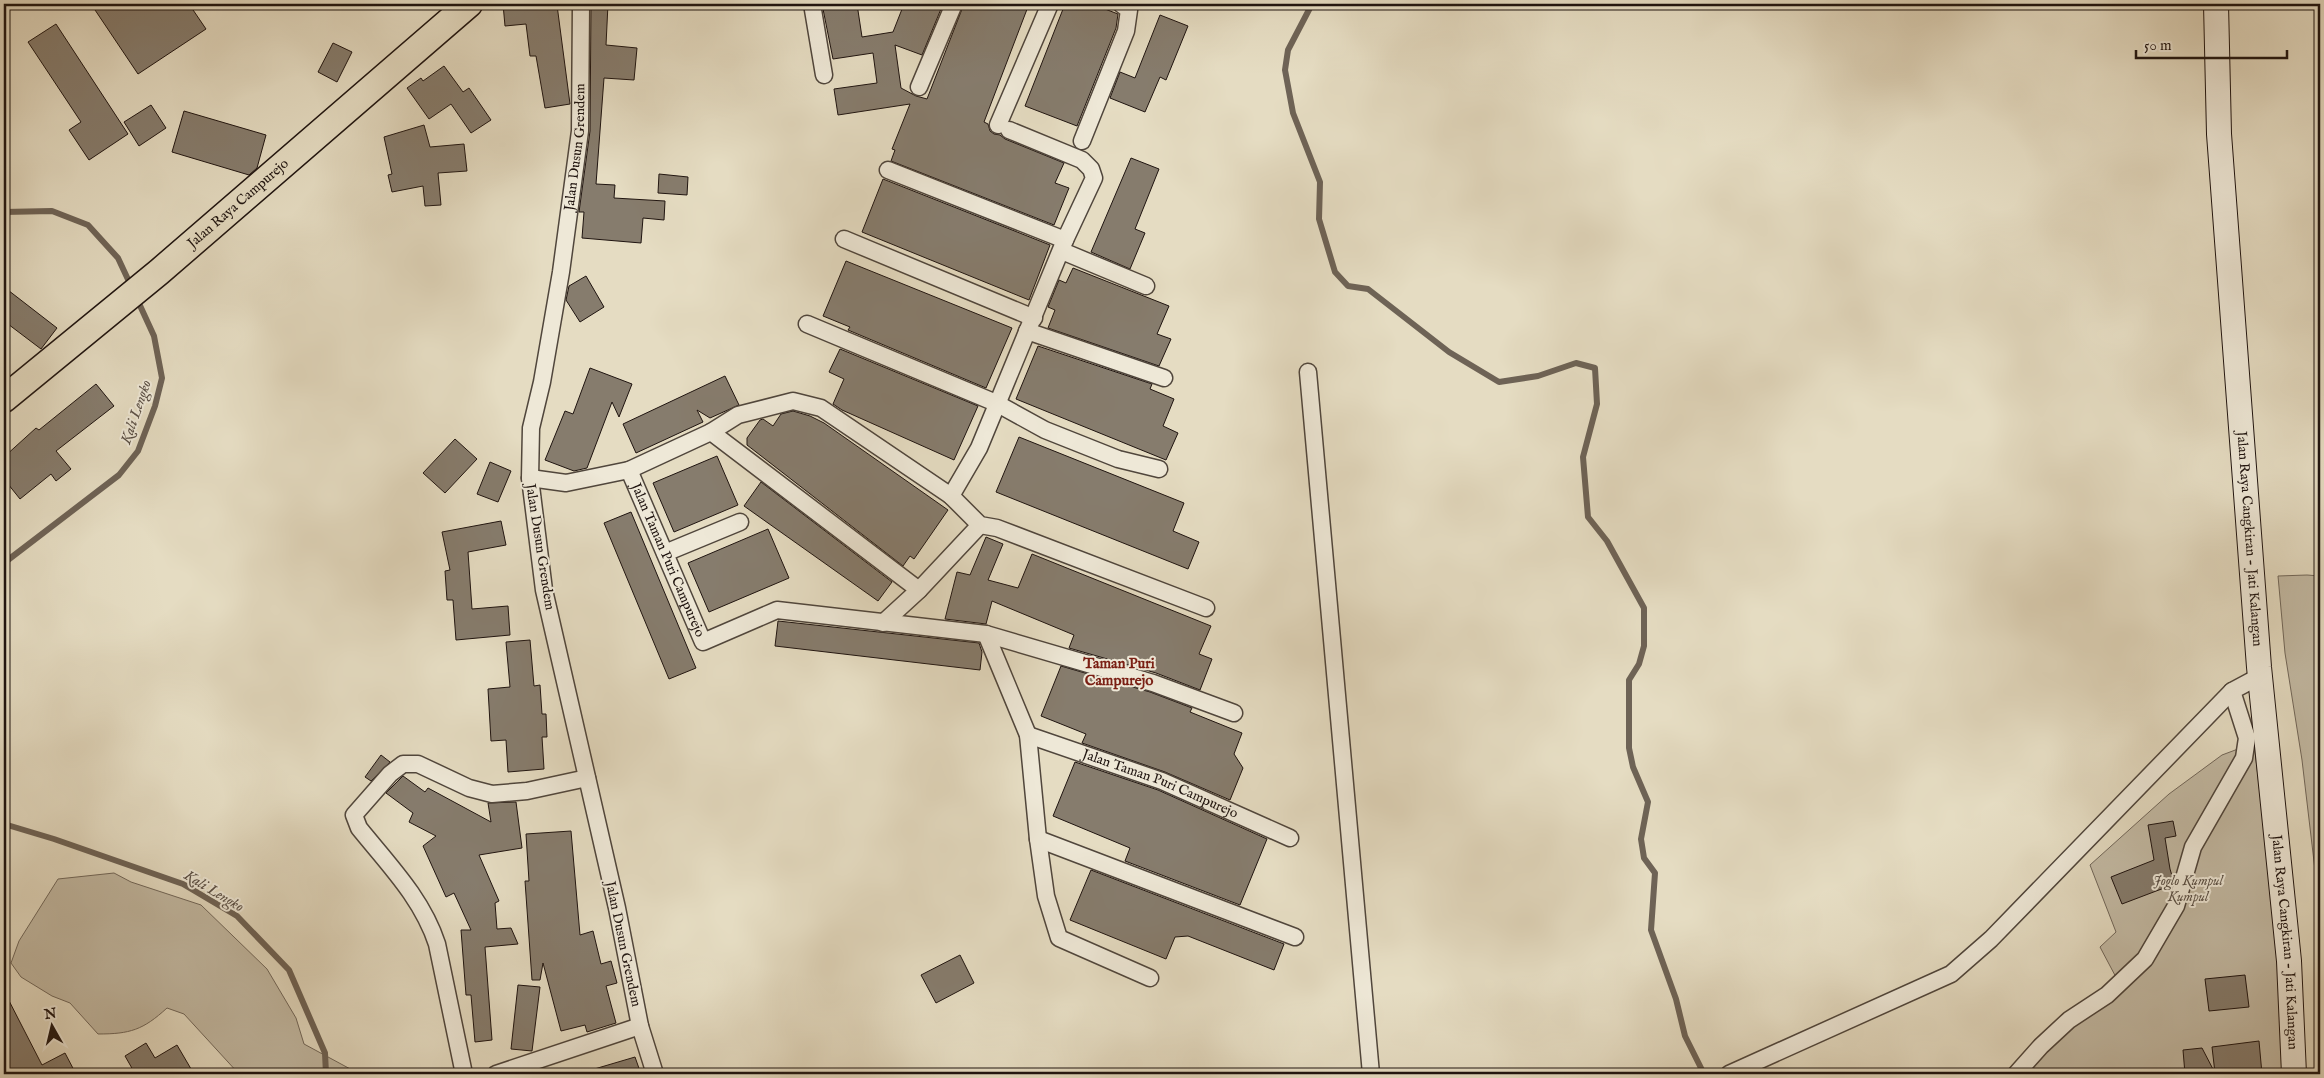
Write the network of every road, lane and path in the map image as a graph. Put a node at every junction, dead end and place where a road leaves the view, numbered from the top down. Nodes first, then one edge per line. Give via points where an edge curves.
1 (469, 4) edge
2 (581, 4) edge
3 (812, 4) edge
4 (954, 4) edge
5 (1050, 4) edge
6 (1121, 4) edge
7 (2216, 4) edge
8 (824, 76) dead end
9 (919, 87) dead end
10 (1082, 140) dead end
11 (888, 170) dead end
12 (844, 239) dead end
13 (1063, 245) junction
14 (1146, 286) dead end
15 (807, 324) dead end
16 (1030, 324) junction
17 (1308, 372) dead end
18 (1164, 378) dead end
19 (4, 399) edge
20 (996, 403) junction
21 (711, 432) junction
22 (1159, 469) dead end
23 (629, 470) junction
24 (530, 478) junction
25 (950, 496) junction
26 (740, 522) dead end
27 (980, 525) junction
28 (665, 553) junction
29 (919, 590) junction
30 (1206, 608) dead end
31 (883, 623) junction
32 (986, 634) junction
33 (2260, 676) junction
34 (2232, 691) junction
35 (1234, 713) dead end
36 (1028, 735) junction
37 (587, 778) junction
38 (1290, 838) dead end
39 (1038, 839) junction
40 (1295, 937) dead end
41 (1150, 978) dead end
42 (640, 1026) junction
43 (464, 1074) edge
44 (496, 1074) edge
45 (655, 1074) edge
46 (1371, 1074) edge
47 (1729, 1074) edge
48 (2016, 1074) edge
49 (2294, 1074) edge

1 - 19 main road, Jalan Raya Campurejo via 159,272
2 - 24 street, Jalan Dusun Grendem via 580,131 562,272 531,428
3 - 8 street
4 - 9 street
5 - 13 street via 1004,127 1082,160 1091,169 1094,178
6 - 10 street via 1129,10 1126,31
7 - 33 street, Jalan Raya Cangkiran - Jati Kalangan via 2218,134
11 - 13 street
12 - 16 street
13 - 14 street
13 - 16 street
15 - 20 street
16 - 18 street
16 - 20 street
17 - 46 street
20 - 22 street via 1054,434 1118,459
20 - 25 street via 979,448
21 - 23 street, Jalan Taman Puri Campurejo
21 - 25 street, Jalan Taman Puri Campurejo via 738,416 780,403 807,403 821,408
21 - 29 street
23 - 24 street, Jalan Taman Puri Campurejo via 566,483
23 - 28 street, Jalan Taman Puri Campurejo
24 - 37 street, Jalan Dusun Grendem via 544,590
25 - 27 street, Jalan Taman Puri Campurejo
26 - 28 street
27 - 29 street
27 - 30 street via 997,528
28 - 31 street, Jalan Taman Puri Campurejo via 703,642 778,610
29 - 31 street
31 - 32 street, Jalan Taman Puri Campurejo
32 - 35 street, Jalan Taman Puri Campurejo via 1153,683
32 - 36 street
33 - 34 street
33 - 49 street, Jalan Raya Cangkiran - Jati Kalangan via 2289,961
34 - 47 street via 1991,939 1950,974
34 - 48 street via 2247,738 2244,758 2193,847 2176,906 2146,959 2107,995 2069,1020
36 - 38 street, Jalan Taman Puri Campurejo via 1162,781
36 - 39 street
37 - 42 street, Jalan Dusun Grendem
37 - 43 street via 527,791 492,794 469,788 418,764 403,764 390,774 354,816 358,828 418,901 431,928
39 - 40 street
39 - 41 street via 1046,896 1059,938
42 - 44 street, Jalan Dusun Grendem
42 - 45 street, Jalan Dusun Grendem

